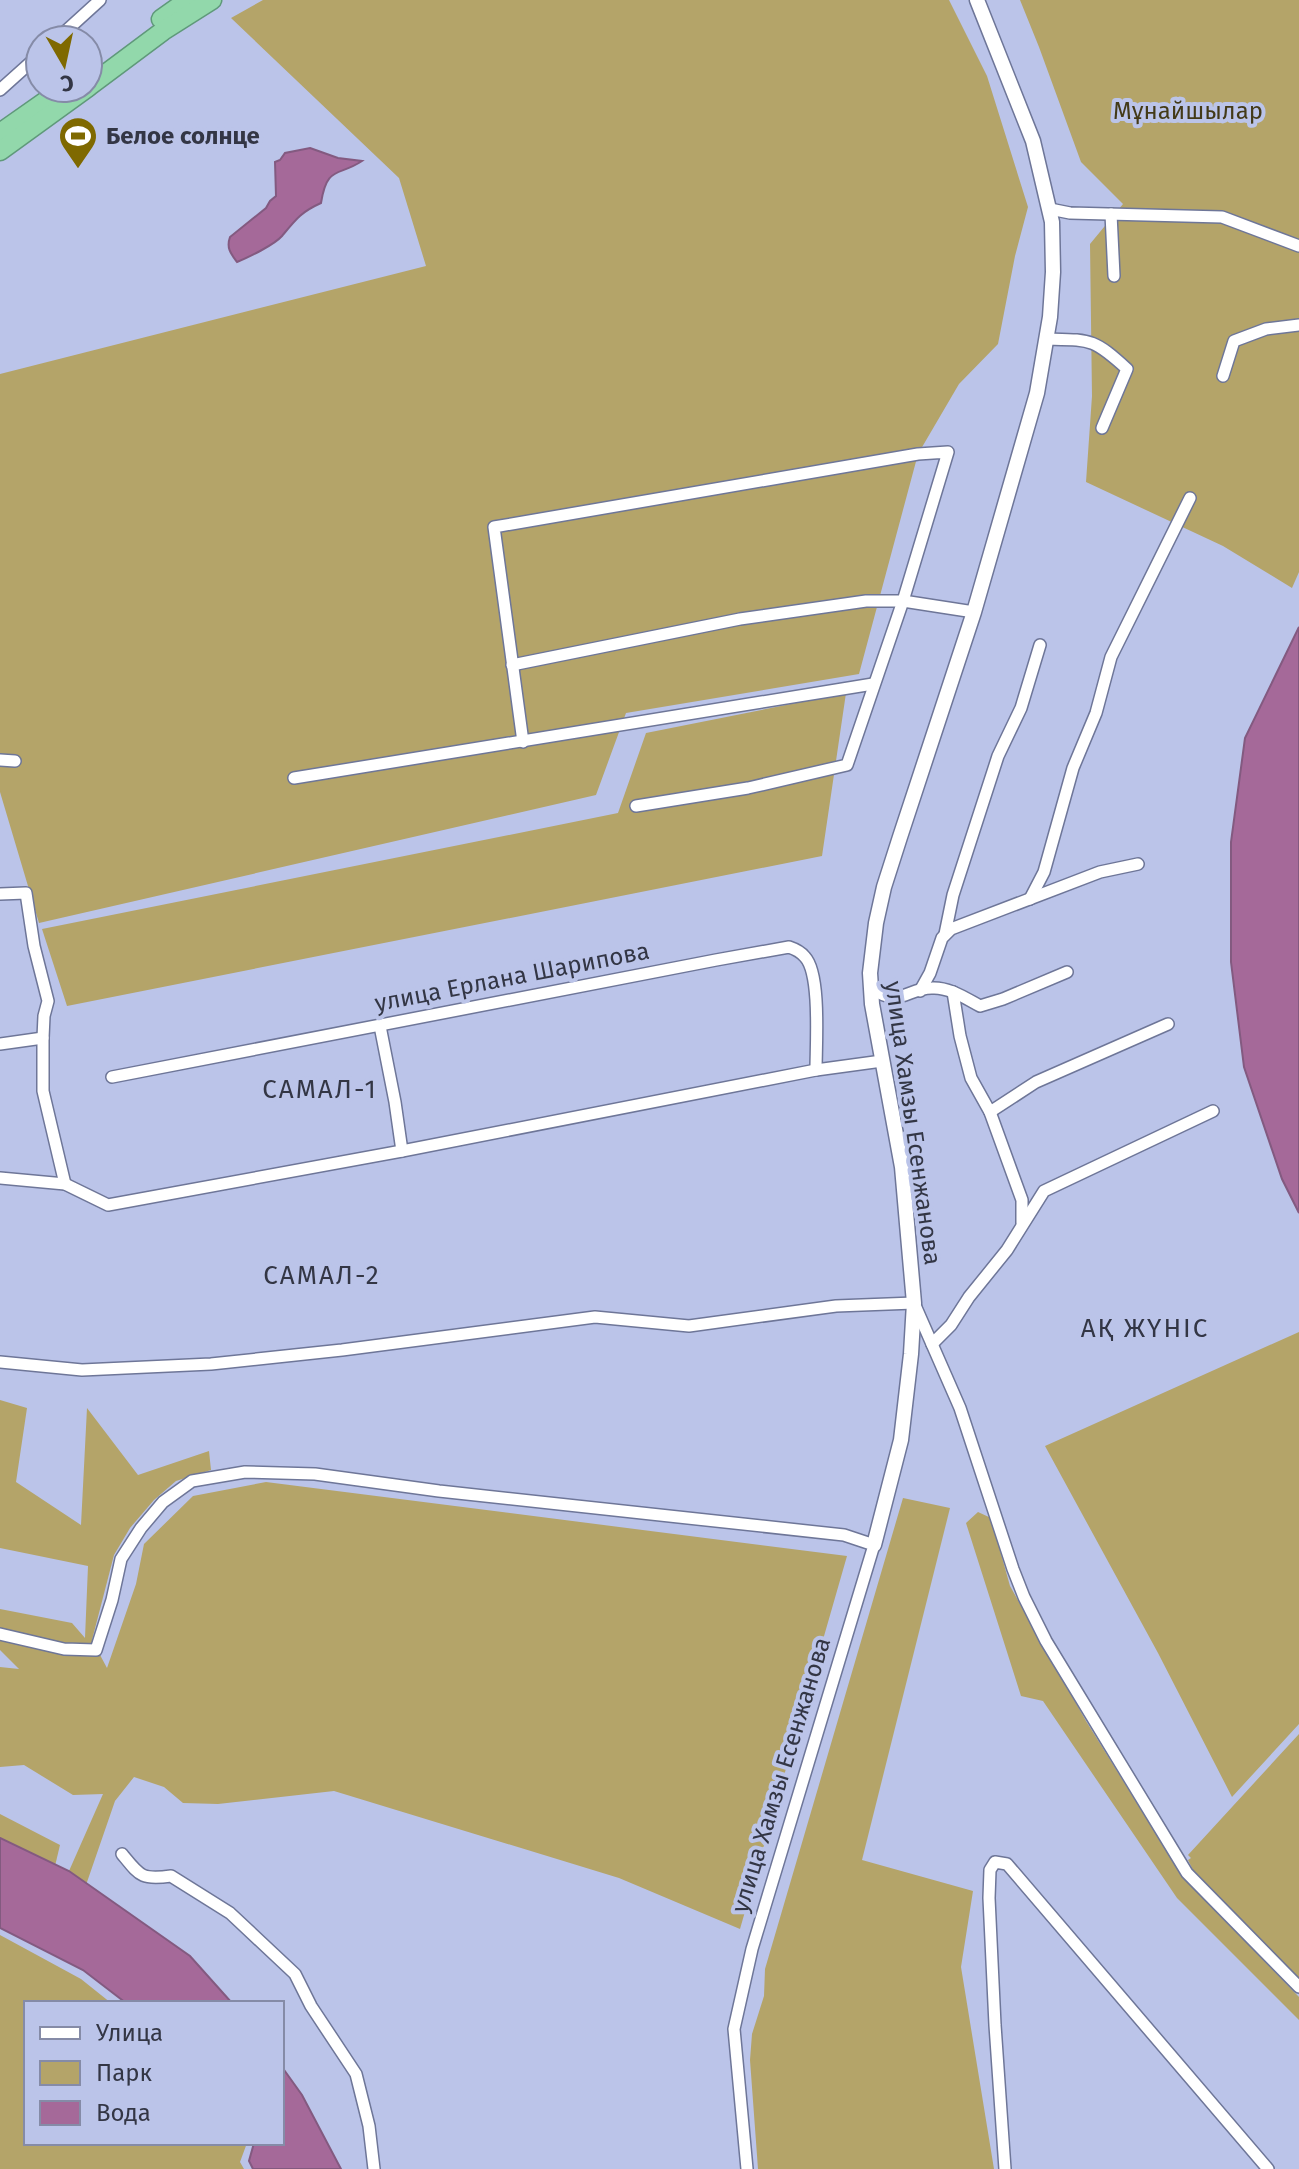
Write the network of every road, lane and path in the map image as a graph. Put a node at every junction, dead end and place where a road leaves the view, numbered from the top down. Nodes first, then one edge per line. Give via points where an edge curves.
1 (100, 0) edge
2 (188, 0) edge
3 (977, 0) edge
4 (209, 1) edge
5 (74, 24) edge
6 (104, 60) edge
7 (24, 68) edge
8 (104, 75) edge
9 (0, 90) edge
10 (41, 104) edge
11 (65, 104) edge
12 (0, 133) edge
13 (0, 151) edge
14 (1050, 209) junction
15 (1111, 214) junction
16 (1299, 246) edge
17 (1114, 276) dead end
18 (1299, 325) edge
19 (1046, 339) junction
20 (1223, 376) dead end
21 (1102, 428) dead end
22 (1190, 498) dead end
23 (903, 601) junction
24 (974, 612) junction
25 (1040, 645) dead end
26 (512, 665) junction
27 (873, 684) junction
28 (523, 742) junction
29 (0, 760) edge
30 (15, 761) dead end
31 (294, 778) dead end
32 (636, 806) dead end
33 (1138, 864) dead end
34 (0, 894) edge
35 (1030, 899) junction
36 (945, 934) junction
37 (1067, 972) dead end
38 (871, 988) junction
39 (920, 991) junction
40 (953, 992) junction
41 (1168, 1024) dead end
42 (380, 1026) junction
43 (43, 1038) junction
44 (0, 1044) edge
45 (882, 1061) junction
46 (816, 1070) junction
47 (112, 1077) dead end
48 (1213, 1111) dead end
49 (990, 1112) junction
50 (402, 1151) junction
51 (0, 1178) edge
52 (65, 1184) junction
53 (1022, 1224) junction
54 (914, 1303) junction
55 (932, 1344) junction
56 (0, 1362) edge
57 (874, 1545) junction
58 (0, 1634) edge
59 (122, 1854) dead end
60 (1299, 1987) edge
61 (374, 2169) edge
62 (747, 2169) edge
63 (1005, 2169) edge
64 (1268, 2169) edge

1 - 5 street
2 - 6 highway
3 - 14 street, улица Хамзы Есенжанова via 1033,141
4 - 8 highway
7 - 9 street
10 - 12 highway
11 - 13 highway
14 - 15 street
14 - 19 street, улица Хамзы Есенжанова via 1053,272
15 - 16 street via 1222,217
15 - 17 street
18 - 20 street via 1266,329 1234,341
19 - 21 street via 1088,340 1127,369
19 - 24 street, улица Хамзы Есенжанова via 1037,393
22 - 35 street via 1111,657 1044,872
23 - 24 street
23 - 26 street via 866,601 740,619
23 - 26 street via 948,452 494,527
23 - 27 street
24 - 38 street, улица Хамзы Есенжанова via 884,887
25 - 36 street via 1021,708 998,756
26 - 28 street
27 - 28 street
27 - 32 street via 847,765
28 - 31 street
29 - 30 street
33 - 35 street via 1100,872
34 - 43 street via 26,893 48,1001
35 - 36 street
36 - 39 street
37 - 40 street via 980,1006
38 - 39 street via 883,996
38 - 45 street, улица Хамзы Есенжанова
39 - 40 street via 931,987
40 - 49 street via 971,1078
41 - 49 street via 1036,1082
42 - 46 street, улица Ерлана Шарипова via 789,947 806,957 812,969
42 - 47 street, улица Ерлана Шарипова
42 - 50 street
43 - 44 street
43 - 52 street via 43,1091
45 - 46 street
45 - 54 street, улица Хамзы Есенжанова via 902,1167
46 - 50 street
48 - 53 street via 1044,1191
49 - 53 street via 1022,1200
50 - 52 street via 108,1205
51 - 52 street
53 - 55 street
54 - 55 street
54 - 56 street via 836,1306 689,1326 595,1317 211,1364 82,1370
54 - 57 street, улица Хамзы Есенжанова via 901,1440
55 - 60 street via 960,1408 1013,1569 1046,1641 1187,1873
57 - 58 street via 844,1535 315,1474 245,1472 192,1481 163,1502 141,1528 121,1559 96,1650 64,1649
57 - 62 street, улица Хамзы Есенжанова via 752,1949 734,2029
59 - 61 street via 140,1875 171,1876 230,1913 295,1974 356,2074
63 - 64 street via 989,1898 995,1862 1007,1864

